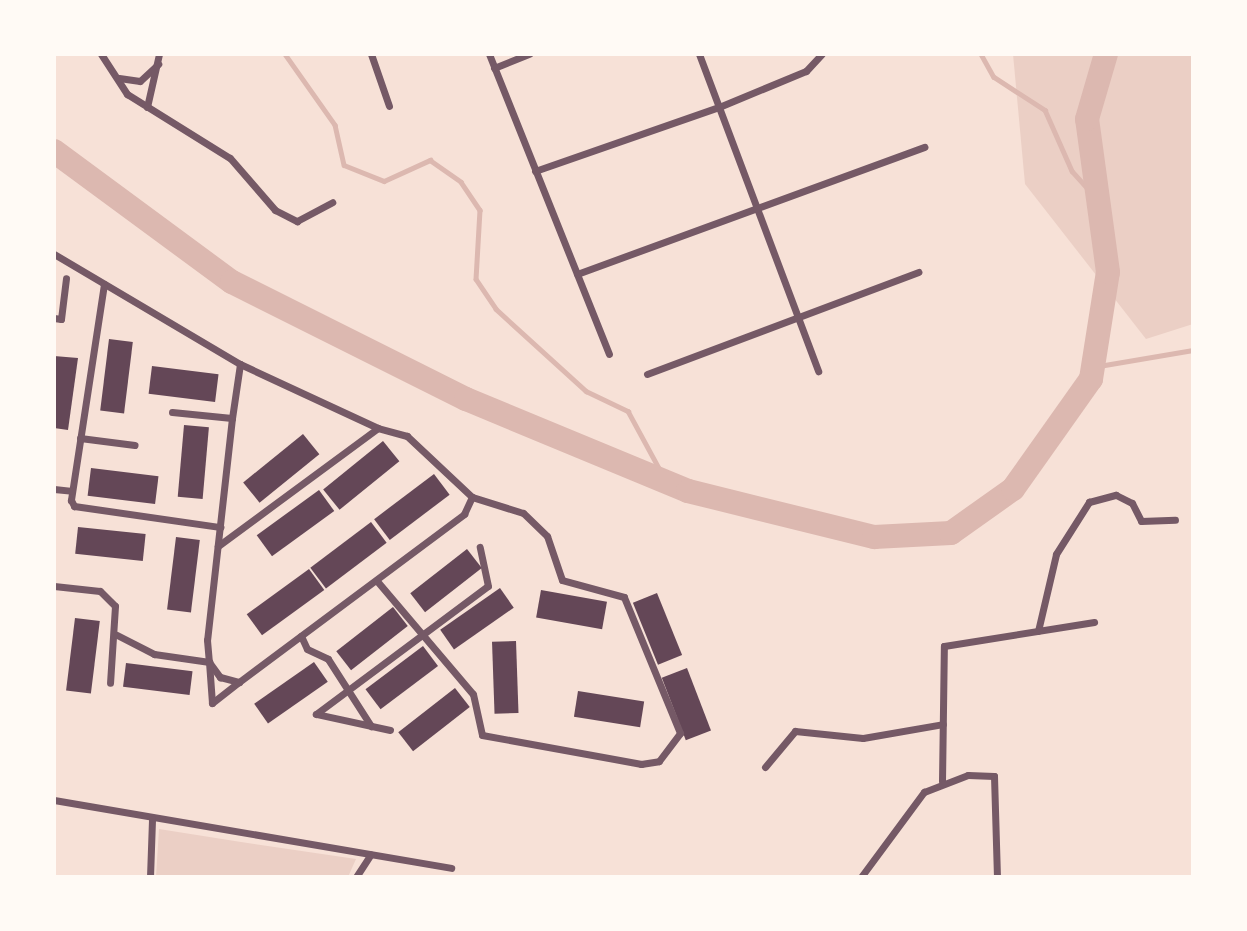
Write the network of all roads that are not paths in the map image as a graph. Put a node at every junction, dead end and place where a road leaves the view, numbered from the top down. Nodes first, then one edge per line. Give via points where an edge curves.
1 (101, 54) edge
2 (159, 54) edge
3 (371, 54) edge
4 (489, 54) edge
5 (529, 54) edge
6 (699, 54) edge
7 (822, 54) edge
8 (158, 64) junction
9 (494, 68) junction
10 (116, 76) junction
11 (389, 106) dead end
12 (147, 107) junction
13 (719, 107) junction
14 (924, 147) dead end
15 (535, 170) junction
16 (332, 202) dead end
17 (759, 211) junction
18 (54, 254) edge
19 (919, 272) dead end
20 (577, 274) junction
21 (66, 278) dead end
22 (104, 284) junction
23 (54, 318) edge
24 (797, 318) junction
25 (609, 354) dead end
26 (240, 364) junction
27 (818, 372) dead end
28 (647, 374) dead end
29 (172, 412) dead end
30 (232, 418) junction
31 (377, 428) junction
32 (80, 438) junction
33 (135, 444) dead end
34 (54, 489) edge
35 (72, 491) junction
36 (472, 497) junction
37 (1175, 520) dead end
38 (220, 527) junction
39 (218, 546) junction
40 (480, 547) dead end
41 (377, 581) junction
42 (54, 586) edge
43 (1094, 622) dead end
44 (1038, 631) junction
45 (117, 635) junction
46 (422, 635) junction
47 (301, 636) junction
48 (209, 662) junction
49 (239, 682) junction
50 (110, 683) dead end
51 (348, 690) junction
52 (943, 724) junction
53 (371, 726) junction
54 (390, 730) dead end
55 (765, 767) dead end
56 (942, 781) junction
57 (54, 800) edge
58 (152, 819) junction
59 (370, 854) junction
60 (451, 868) dead end
61 (150, 877) edge
62 (356, 877) edge
63 (861, 877) edge
64 (997, 877) edge

1 - 10 street
2 - 8 street
3 - 11 street
4 - 9 street
5 - 9 street
6 - 13 street
7 - 13 street via 806,71
8 - 10 street via 140,81
8 - 12 street
9 - 15 street
10 - 12 street
12 - 16 street via 238,164 275,210 297,221
13 - 15 street
13 - 17 street
14 - 17 street
15 - 20 street
17 - 20 street
17 - 24 street
18 - 22 street
19 - 24 street
20 - 25 street
21 - 23 street via 61,319
22 - 26 street
22 - 32 street
24 - 27 street
24 - 28 street
26 - 30 street
26 - 31 street
29 - 30 street
30 - 38 street
31 - 36 street via 407,436
31 - 39 street
32 - 33 street
32 - 35 street
34 - 35 street
35 - 38 street via 74,506
36 - 41 street via 464,514
36 - 46 street via 523,513 547,536 562,580 624,597 680,733 659,761 641,764 482,735 473,694
37 - 44 street via 1141,521 1132,503 1116,495 1090,502 1056,554
38 - 39 street
39 - 48 street
40 - 46 street via 488,586
41 - 46 street
41 - 47 street
42 - 45 street via 108,596 119,620
43 - 44 street
44 - 52 street via 944,646
45 - 48 street via 154,654
45 - 50 street
46 - 51 street
47 - 49 street
47 - 51 street via 307,649 328,659
48 - 49 street via 220,677
48 - 49 street via 212,703
51 - 53 street
51 - 53 street via 316,714
52 - 55 street via 863,738 795,730
52 - 56 street
53 - 54 street
56 - 63 street via 924,792
56 - 64 street via 994,776
57 - 58 street
58 - 59 street
58 - 61 street
59 - 60 street
59 - 62 street

